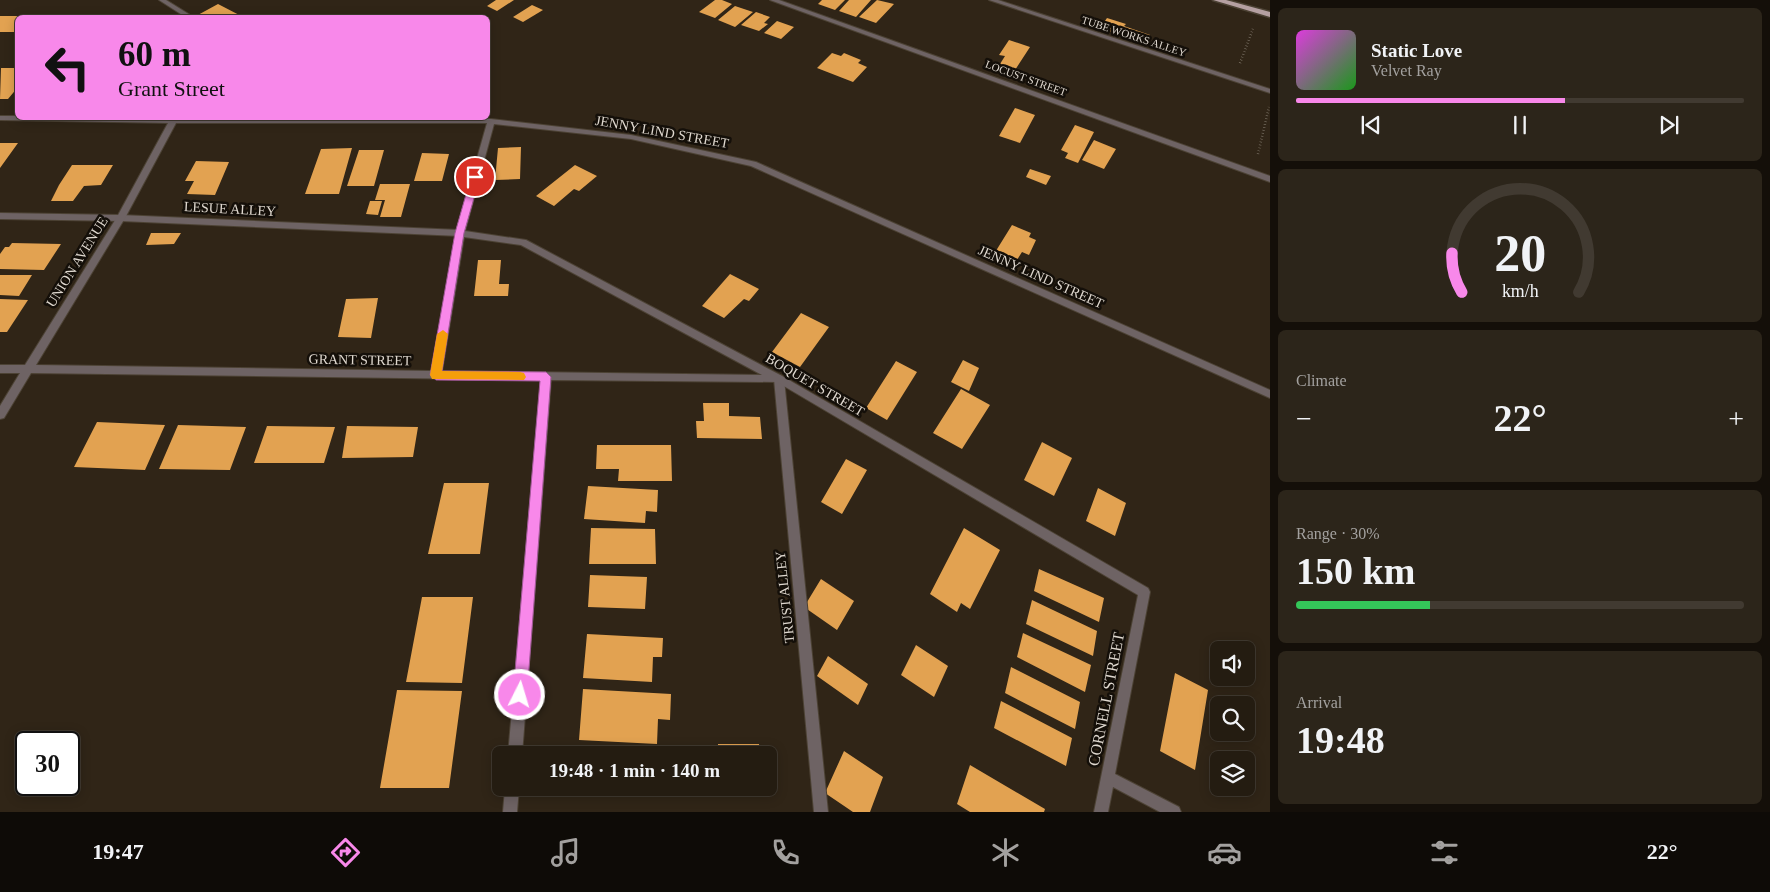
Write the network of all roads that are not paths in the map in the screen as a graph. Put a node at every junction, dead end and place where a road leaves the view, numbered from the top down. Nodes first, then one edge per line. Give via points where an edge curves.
1 (162, 0) edge
2 (773, 0) edge
3 (992, 0) edge
4 (1217, 0) edge
5 (187, 15) edge
6 (1270, 16) edge
7 (1270, 91) edge
8 (0, 118) edge
9 (15, 118) edge
10 (173, 120) edge
11 (332, 120) edge
12 (491, 121) junction
13 (1270, 179) edge
14 (0, 216) edge
15 (121, 218) junction
16 (460, 233) junction
17 (27, 368) junction
18 (0, 369) edge
19 (436, 375) junction
20 (546, 377) junction
21 (779, 378) junction
22 (1270, 394) edge
23 (0, 415) edge
24 (1144, 592) joint
25 (516, 746) edge
26 (1108, 777) junction
27 (511, 796) edge
28 (510, 812) edge
29 (821, 812) edge
30 (1101, 812) edge
31 (1174, 812) edge

1 - 5 street
2 - 13 street, LOCUST STREET
3 - 7 street, TUBE WORKS ALLEY
4 - 6 main road
8 - 9 street, JENNY LIND STREET
10 - 15 street, UNION AVENUE
11 - 12 street, JENNY LIND STREET
12 - 16 street
12 - 22 street, JENNY LIND STREET via 631,138 753,164
14 - 15 street, LESUE ALLEY
15 - 16 street, LESUE ALLEY
15 - 17 street, UNION AVENUE
16 - 19 street
16 - 21 street, BOQUET STREET via 523,242
17 - 18 street, GRANT STREET
17 - 19 street, GRANT STREET
17 - 23 street, UNION AVENUE
19 - 20 street, GRANT STREET
20 - 21 street, GRANT STREET
20 - 25 street
21 - 24 street, BOQUET STREET
21 - 29 street, TRUST ALLEY
24 - 26 street, CORNELL STREET
26 - 30 street, CORNELL STREET
26 - 31 street
27 - 28 street

